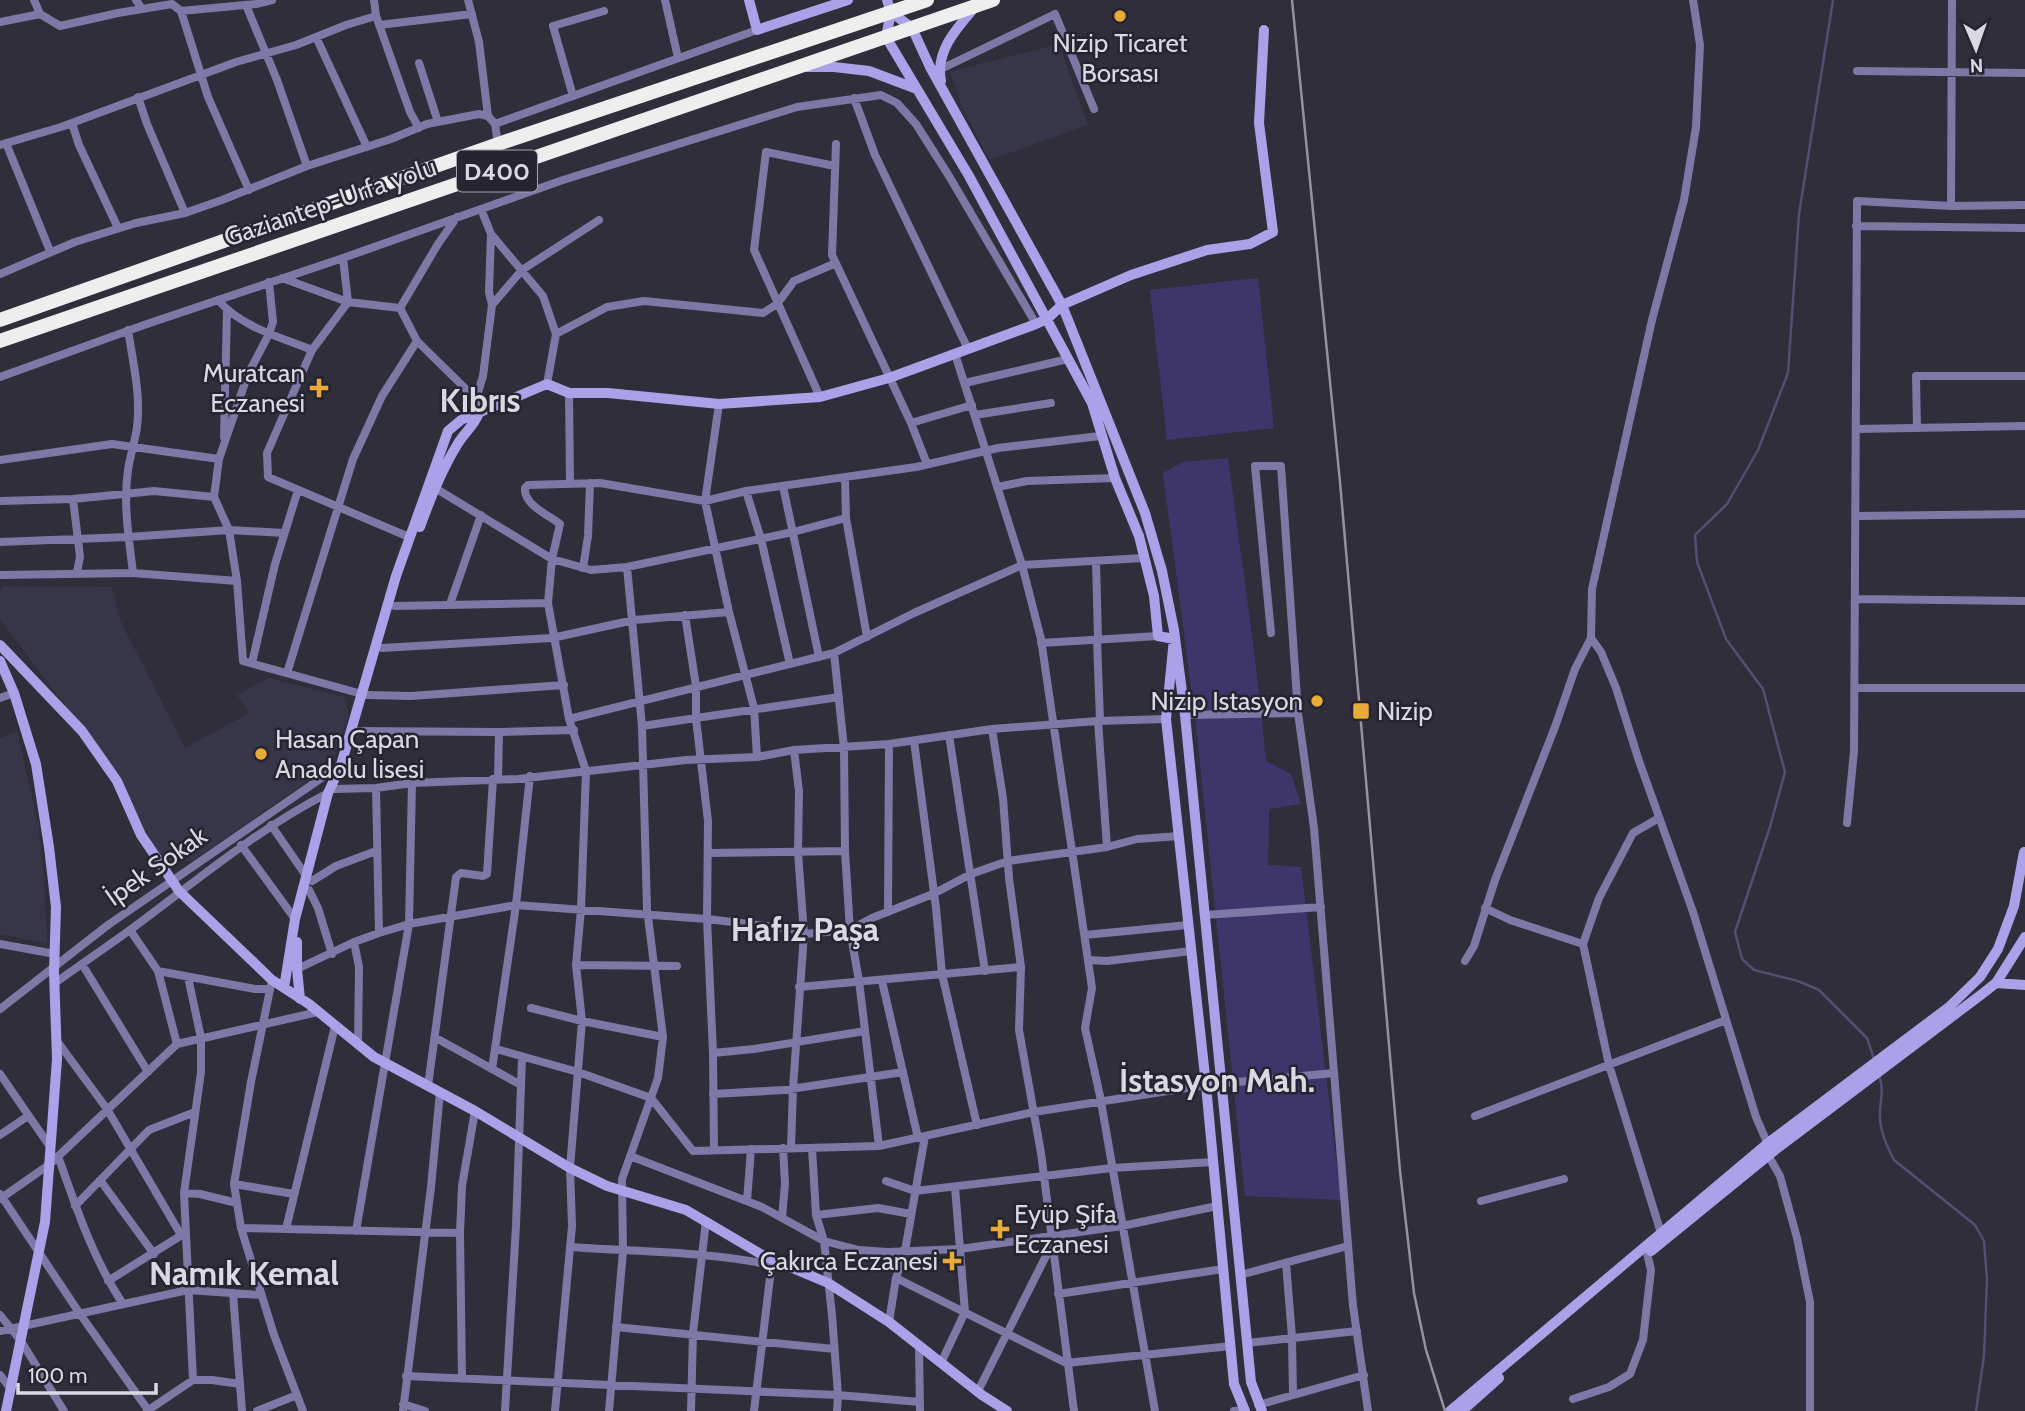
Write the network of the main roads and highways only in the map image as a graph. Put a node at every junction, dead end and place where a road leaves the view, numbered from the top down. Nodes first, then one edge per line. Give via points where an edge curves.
1 (749, 0) edge
2 (848, 0) edge
3 (927, 0) edge
4 (993, 0) edge
5 (889, 6) edge
6 (976, 6) junction
7 (912, 28) junction
8 (1264, 30) dead end
9 (886, 37) junction
10 (801, 67) junction
11 (917, 90) junction
12 (943, 90) junction
13 (1062, 305) junction
14 (0, 320) edge
15 (1041, 322) junction
16 (0, 341) edge
17 (480, 412) junction
18 (0, 645) edge
19 (0, 660) edge
20 (364, 695) junction
21 (332, 791) junction
22 (2025, 844) edge
23 (2025, 853) edge
24 (309, 883) junction
25 (2025, 937) edge
26 (1996, 982) junction
27 (2025, 985) edge
28 (284, 988) junction
29 (300, 999) junction
30 (1861, 1079) junction
31 (1768, 1149) junction
32 (994, 1407) edge
33 (1260, 1408) edge
34 (6, 1411) edge
35 (1007, 1411) edge
36 (1241, 1411) edge
37 (1450, 1411) edge
38 (1462, 1411) edge

1 - 2 main road via 757,30
3 - 5 highway, Gaziantep-Urfa yolu / D400
4 - 6 highway, Gaziantep-Urfa yolu / D400
5 - 7 main road
5 - 9 main road
5 - 14 highway, Gaziantep-Urfa yolu / D400
6 - 7 highway, Gaziantep-Urfa yolu / D400
6 - 12 main road via 950,36 939,70
7 - 9 highway, Gaziantep-Urfa yolu / D400
7 - 12 main road
8 - 13 main road via 1259,123 1273,232 1250,244 1207,250 1144,271
9 - 10 highway, Gaziantep-Urfa yolu / D400
9 - 11 main road
10 - 11 main road via 869,71
10 - 16 highway, Gaziantep-Urfa yolu / D400
11 - 15 main road via 969,176
12 - 13 main road
13 - 15 main road
13 - 33 main road via 1145,513 1174,630 1251,1382
15 - 17 main road via 890,378 820,397 719,404 569,393 547,384
15 - 36 main road via 1092,403 1139,536 1154,596 1158,636 1174,639 1166,719 1234,1384
17 - 20 main road via 458,442 435,488
17 - 20 main road via 448,431 410,537
18 - 28 main road via 82,731 117,781 141,835 179,891 271,985
19 - 34 main road via 36,764 56,907 53,1156 45,1222
20 - 21 main road
20 - 21 main road
21 - 24 main road
22 - 23 main road
23 - 30 main road via 2014,906 1998,949 1980,977
24 - 28 main road via 295,919
24 - 29 main road via 296,944
25 - 26 main road
26 - 27 main road
26 - 30 main road via 1905,1054
28 - 29 main road
29 - 32 main road via 387,1064 570,1168 686,1210 772,1262 828,1283 889,1322
30 - 31 main road
31 - 37 main road
31 - 38 main road
32 - 35 main road

